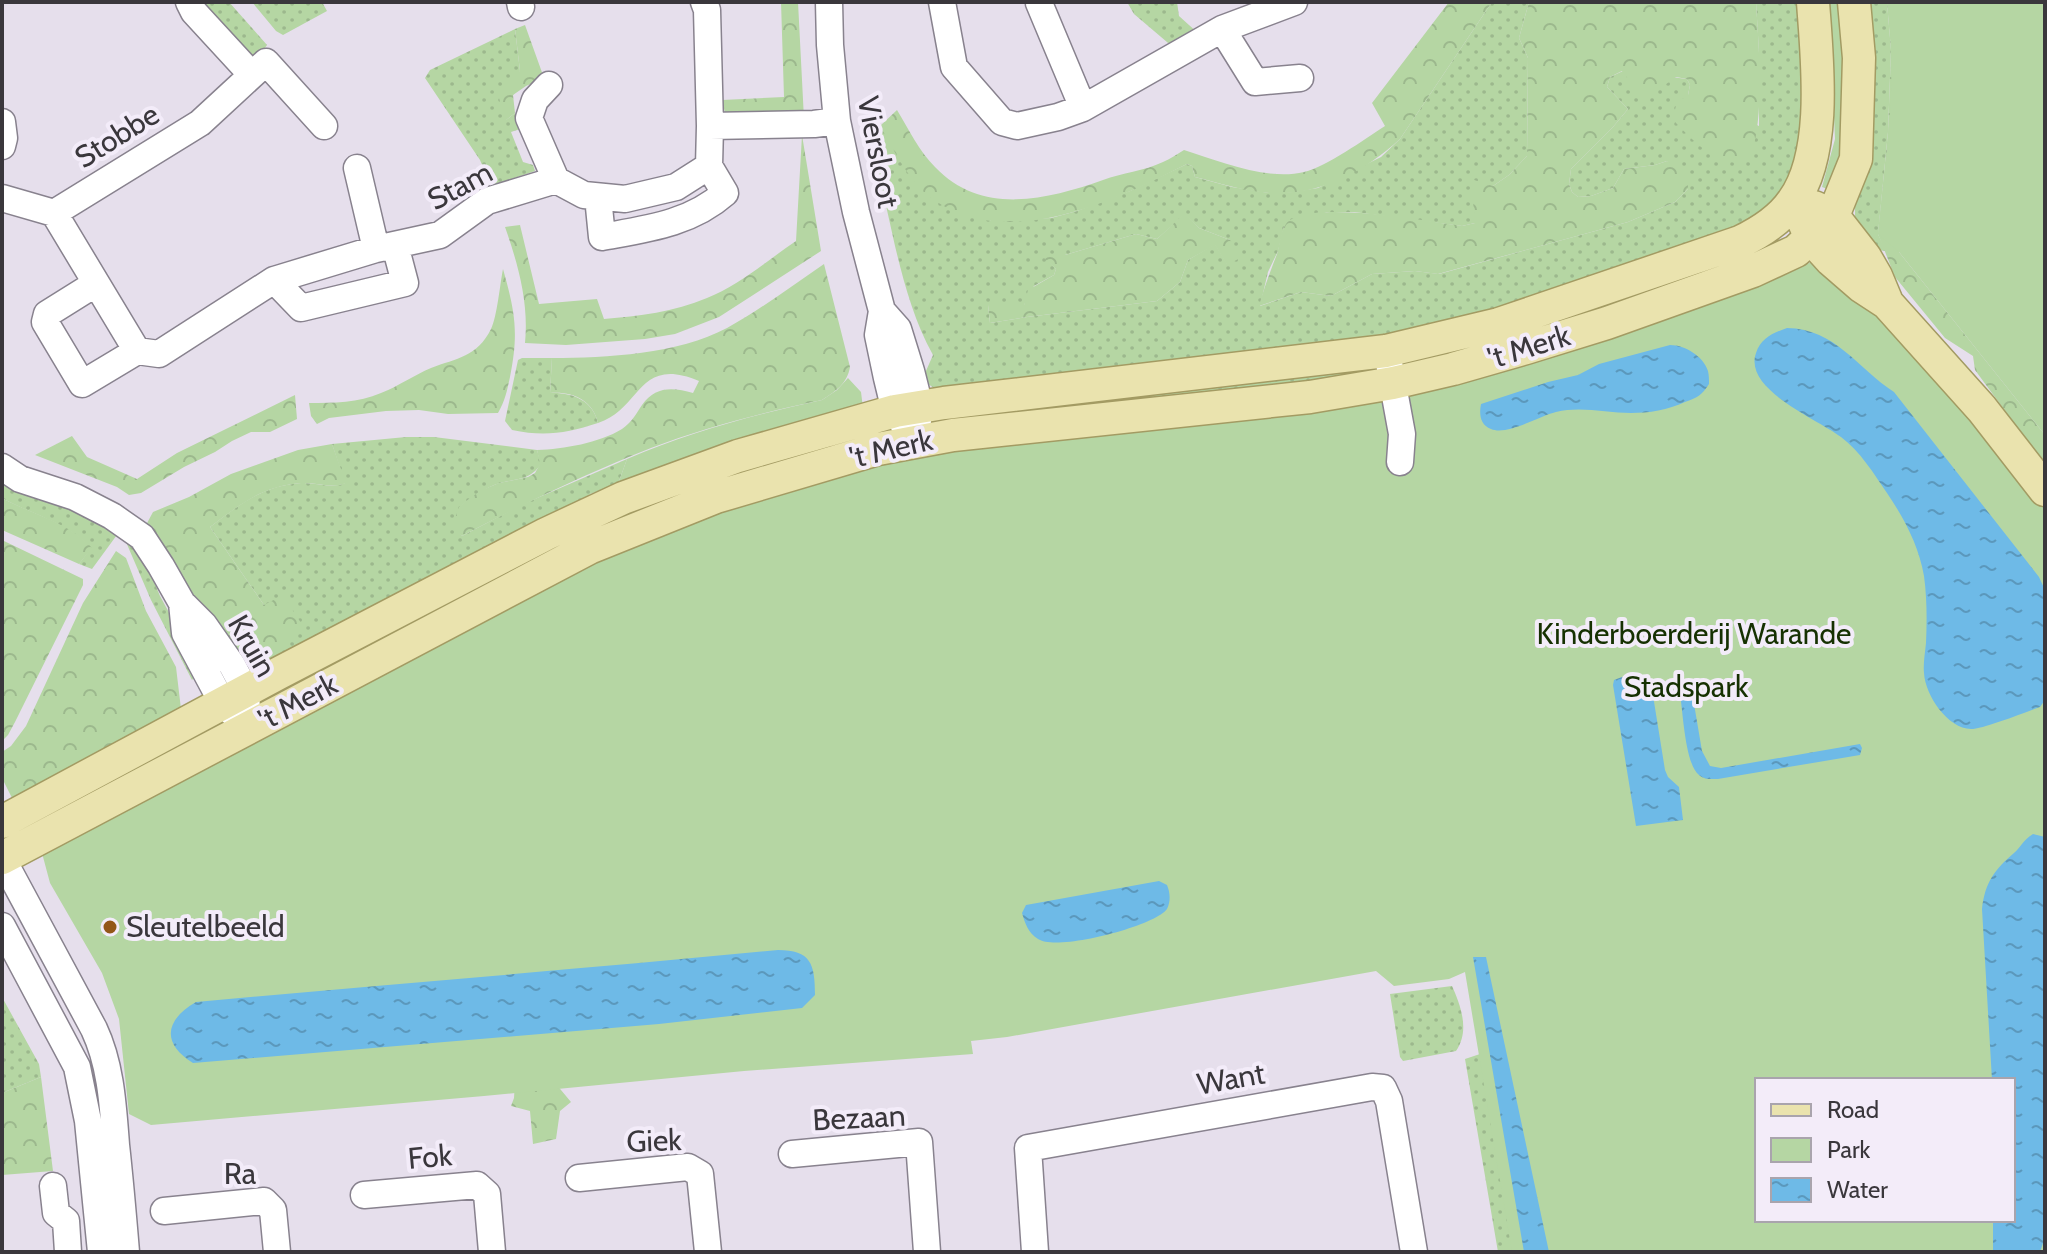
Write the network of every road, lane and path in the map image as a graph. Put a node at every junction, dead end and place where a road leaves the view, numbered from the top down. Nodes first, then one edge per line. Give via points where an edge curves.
1 (189, 2) edge
2 (704, 2) edge
3 (829, 2) edge
4 (942, 2) edge
5 (1294, 2) edge
6 (1813, 2) edge
7 (1854, 2) edge
8 (1039, 3) edge
9 (1222, 29) junction
10 (252, 75) junction
11 (1300, 78) dead end
12 (549, 85) dead end
13 (1083, 108) junction
14 (837, 121) junction
15 (2, 122) edge
16 (324, 126) dead end
17 (710, 126) junction
18 (2, 146) edge
19 (709, 166) junction
20 (357, 168) dead end
21 (556, 180) junction
22 (598, 197) junction
23 (2, 198) edge
24 (1795, 199) junction
25 (54, 213) junction
26 (1822, 227) junction
27 (386, 247) junction
28 (274, 280) junction
29 (95, 284) junction
30 (137, 351) junction
31 (1386, 351) junction
32 (1393, 383) junction
33 (908, 409) junction
34 (915, 442) junction
35 (1400, 462) dead end
36 (2, 467) edge
37 (2045, 490) edge
38 (235, 697) junction
39 (248, 727) junction
40 (2, 822) edge
41 (2, 858) edge
42 (2, 926) edge
43 (792, 1154) dead end
44 (579, 1178) dead end
45 (53, 1186) dead end
46 (364, 1195) dead end
47 (164, 1211) dead end
48 (68, 1252) edge
49 (101, 1252) edge
50 (126, 1252) edge
51 (277, 1252) edge
52 (492, 1252) edge
53 (708, 1252) edge
54 (927, 1252) edge
55 (1035, 1252) edge
56 (1414, 1252) edge

1 - 10 street
2 - 17 street
3 - 14 street, Viersloot
4 - 13 street via 954,67 1002,122 1017,126
5 - 9 street
6 - 24 main road via 1817,133
7 - 26 main road via 1859,58 1856,159
8 - 13 street
9 - 11 street via 1255,82
9 - 13 street
10 - 16 street via 266,62
10 - 25 street, Stobbe via 200,123
12 - 21 street via 535,100 529,118
14 - 17 street
14 - 33 street, Viersloot via 882,311 898,329
15 - 18 street
17 - 19 street
19 - 22 street via 676,187 625,199
19 - 22 street via 725,193 669,225 602,237
20 - 27 street
21 - 22 street
21 - 27 street, Stam via 487,201 440,235
23 - 25 street
24 - 26 main road
24 - 31 main road, 't Merk via 1763,231 1740,242 1499,324
25 - 29 street
26 - 32 main road, 't Merk via 1796,251 1753,271 1607,323
26 - 37 main road via 1865,257 1887,303 1982,409
27 - 28 street, Stam
27 - 28 street via 405,283 301,308
28 - 30 street, Stam via 159,354
29 - 30 street
29 - 30 street, Stam via 47,314 45,322 82,384
31 - 32 street
31 - 33 main road, 't Merk
32 - 34 main road, 't Merk
32 - 35 street via 1402,434
33 - 34 street, Viersloot
33 - 38 main road, 't Merk via 738,456 623,498
34 - 39 main road, 't Merk via 716,497 589,548
36 - 38 street, Kruin via 20,479 75,497 142,537 182,603 232,665
38 - 39 street, Kruin
38 - 40 main road, 't Merk
39 - 41 main road, 't Merk
41 - 50 street via 102,1046 113,1103
42 - 49 street via 77,1067
43 - 54 street, Bezaan via 919,1142
44 - 53 street, Giek via 688,1167 700,1174
45 - 48 street via 56,1213 66,1221
46 - 52 street, Fok via 477,1185 487,1194
47 - 51 street, Ra via 264,1201 273,1210
55 - 56 street, Want via 1028,1148 1372,1087 1383,1088 1389,1101

